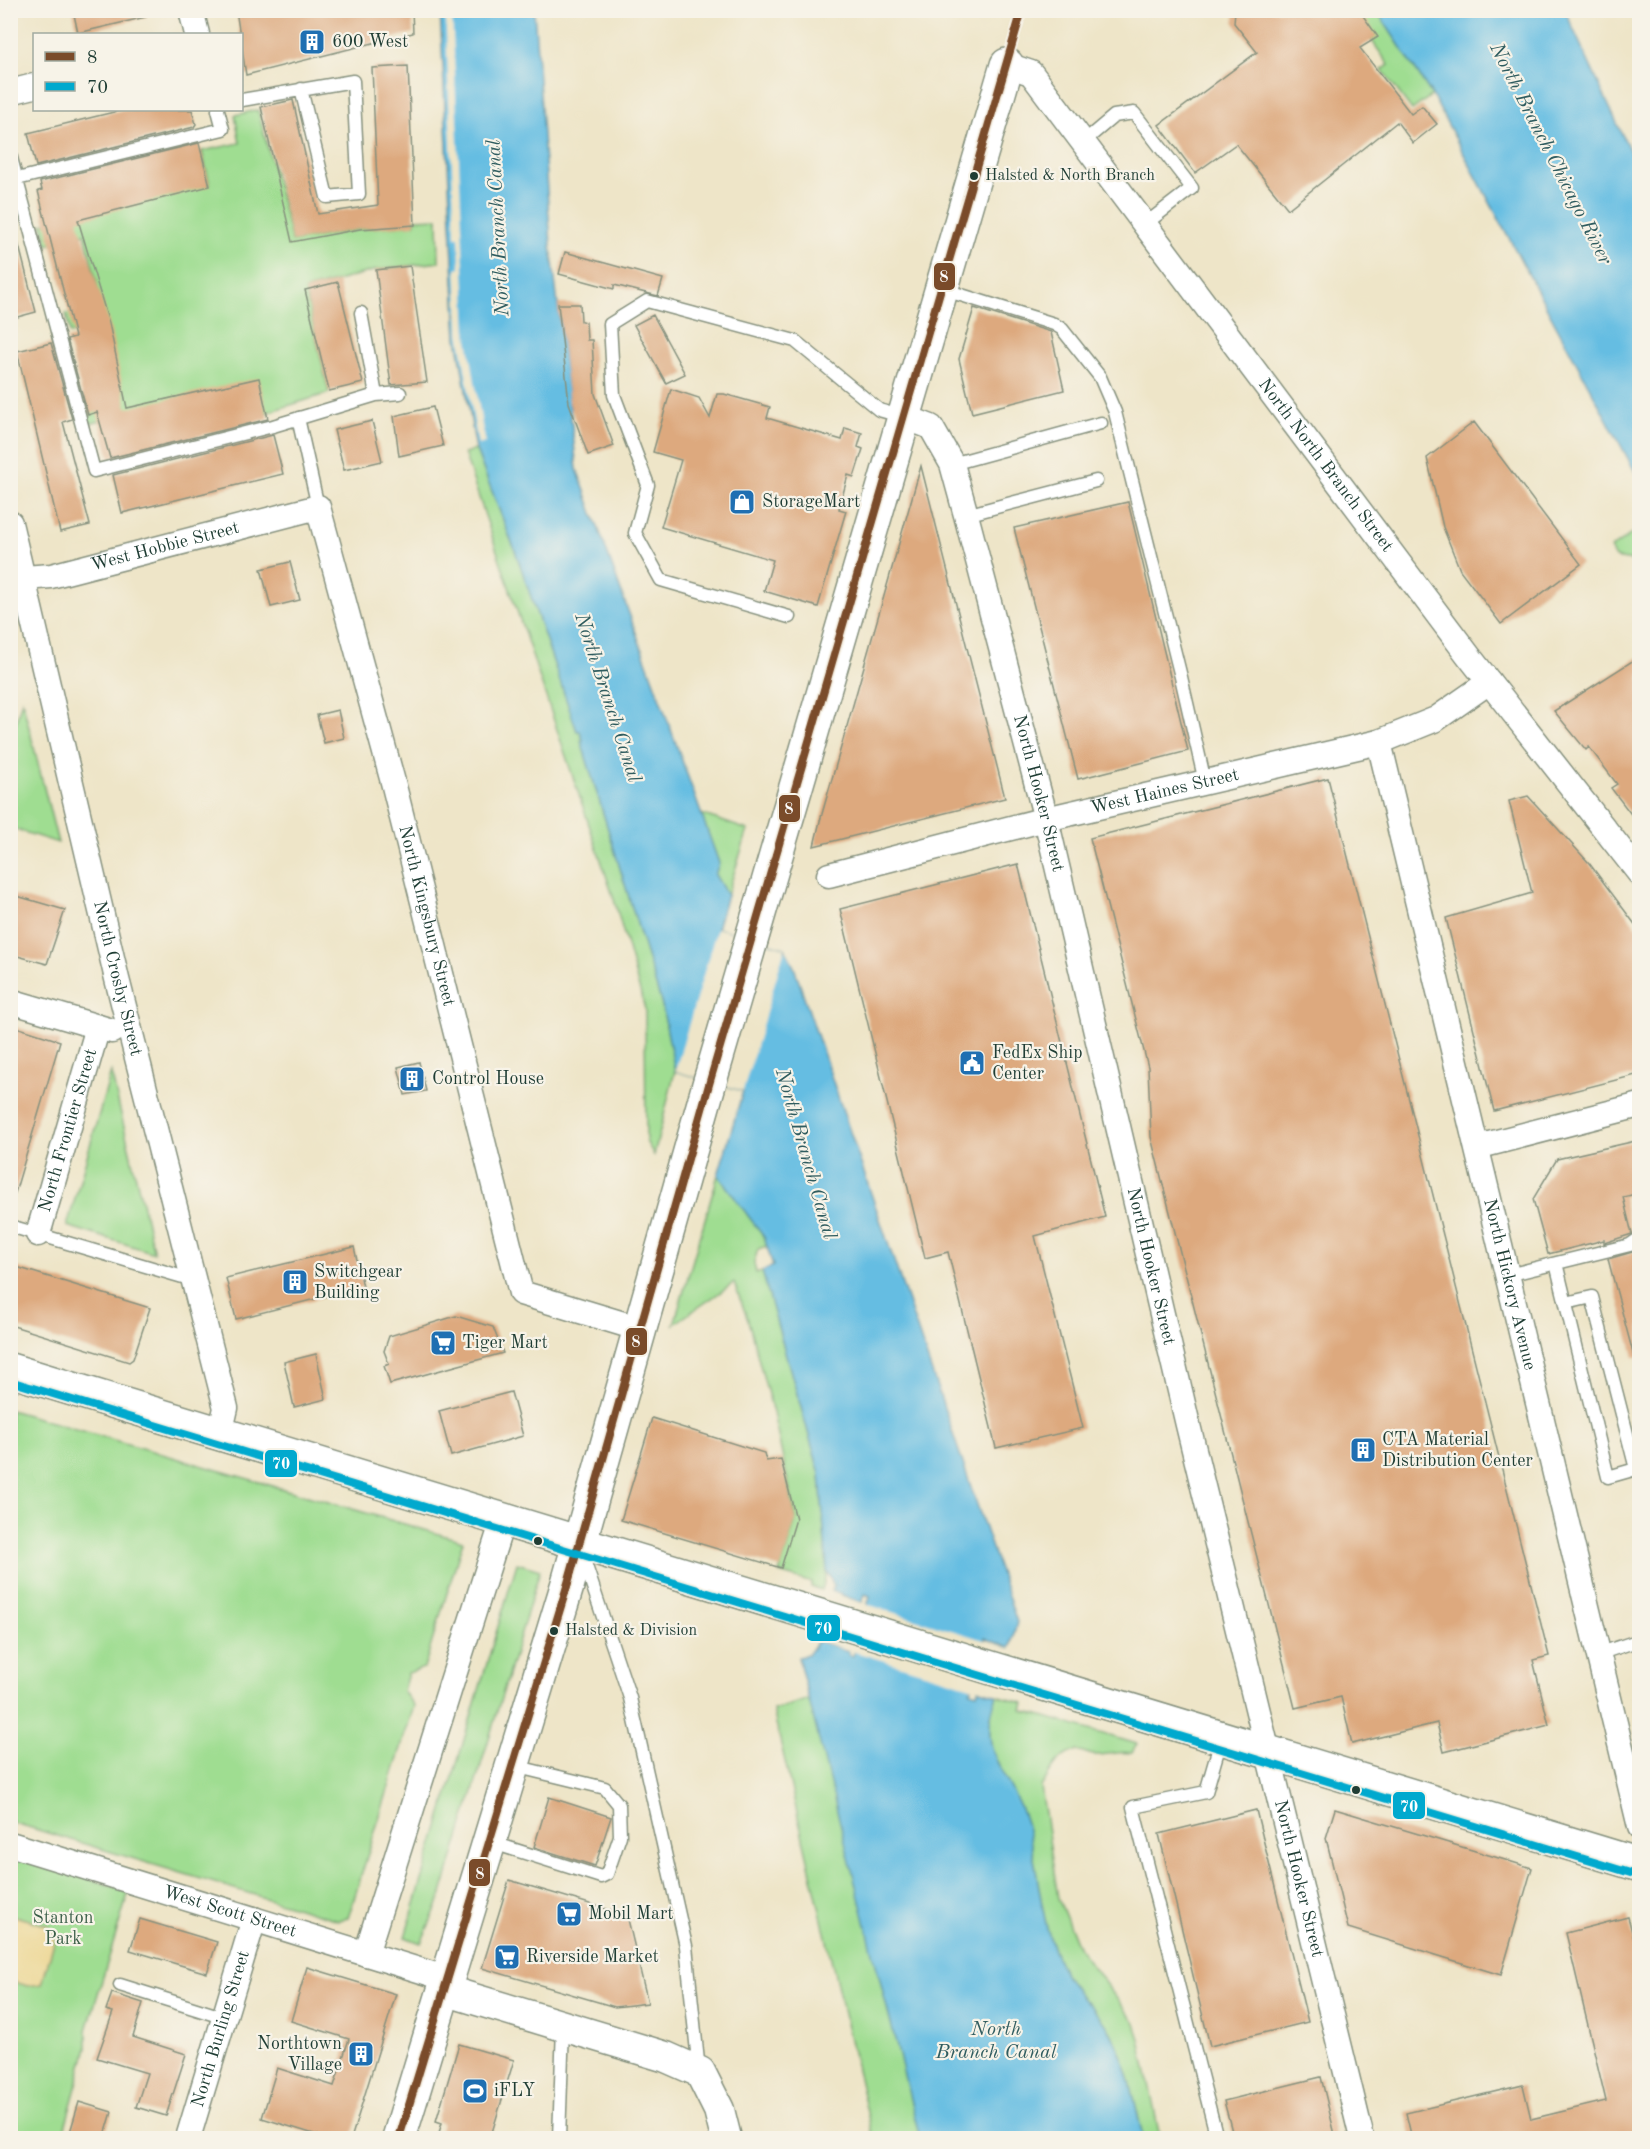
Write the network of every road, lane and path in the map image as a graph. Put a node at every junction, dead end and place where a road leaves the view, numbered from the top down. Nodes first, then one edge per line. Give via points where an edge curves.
1 (191, 10) edge
2 (196, 33) edge
3 (1007, 65) joint
4 (33, 86) edge
5 (301, 89) junction
6 (10, 92) edge
7 (243, 100) edge
8 (218, 111) edge
9 (1082, 143) junction
10 (10, 154) edge
11 (17, 179) junction
12 (1144, 225) junction
13 (942, 289) junction
14 (361, 313) dead end
15 (400, 393) dead end
16 (376, 395) junction
17 (905, 417) junction
18 (298, 418) junction
19 (1101, 423) dead end
20 (952, 464) junction
21 (1096, 481) dead end
22 (318, 507) junction
23 (966, 514) junction
24 (10, 523) edge
25 (17, 579) edge
26 (789, 617) dead end
27 (1489, 682) junction
28 (1379, 742) junction
29 (1205, 782) junction
30 (1046, 819) junction
31 (1640, 874) edge
32 (829, 875) dead end
33 (10, 1001) edge
34 (98, 1027) junction
35 (132, 1038) junction
36 (1640, 1105) edge
37 (1477, 1147) junction
38 (10, 1226) edge
39 (38, 1234) junction
40 (1640, 1238) edge
41 (1556, 1263) junction
42 (1508, 1275) junction
43 (193, 1280) junction
44 (1566, 1303) junction
45 (640, 1329) junction
46 (10, 1370) edge
47 (220, 1434) junction
48 (503, 1520) junction
49 (579, 1543) junction
50 (1640, 1640) edge
51 (1598, 1654) junction
52 (1222, 1738) junction
53 (1267, 1752) junction
54 (512, 1766) junction
55 (1638, 1814) edge
56 (489, 1842) junction
57 (10, 1844) edge
58 (1640, 1865) edge
59 (254, 1919) junction
60 (366, 1954) junction
61 (120, 1985) dead end
62 (446, 1985) junction
63 (225, 2018) junction
64 (563, 2027) junction
65 (700, 2072) junction
66 (188, 2139) edge
67 (399, 2139) edge
68 (559, 2139) edge
69 (726, 2139) edge
70 (1217, 2139) edge
71 (1362, 2139) edge

1 - 2 street
3 - 9 street, North North Branch Street via 1031,73
3 - 13 main road
4 - 6 street
5 - 5 lane via 353,81 359,194 327,197
5 - 7 lane
8 - 11 lane via 223,129
9 - 12 street, North North Branch Street
9 - 12 lane via 1114,116 1134,112 1192,188
10 - 11 lane
11 - 18 lane via 94,471
12 - 27 street, North North Branch Street
13 - 17 main road
13 - 29 lane via 1054,324 1100,377 1114,412
14 - 16 lane
15 - 16 lane
16 - 18 lane
17 - 20 street, North Hooker Street via 931,427
17 - 26 lane via 879,410 795,340 647,301 610,324 614,395 648,485 635,533 661,580
17 - 45 main road
18 - 22 lane, North Kingsbury Street
19 - 20 lane
20 - 23 street, North Hooker Street
21 - 23 lane
22 - 25 street, West Hobbie Street via 59,574
22 - 45 street, North Kingsbury Street via 393,782 521,1293
23 - 30 street, North Hooker Street
24 - 25 street, North Crosby Street
25 - 35 street, North Crosby Street
27 - 28 street, West Haines Street via 1436,719
27 - 31 street, North North Branch Street
28 - 29 street, West Haines Street
28 - 37 street, North Hickory Avenue
29 - 30 street, West Haines Street
30 - 32 street, West Haines Street
30 - 53 street, North Hooker Street
33 - 34 street
34 - 35 street
34 - 39 street, North Frontier Street
35 - 43 street, North Crosby Street
36 - 37 street
37 - 42 street, North Hickory Avenue
38 - 39 lane
39 - 43 lane
40 - 41 lane via 1630,1245
41 - 42 lane
41 - 44 lane
42 - 51 street, North Hickory Avenue
43 - 47 street, North Crosby Street via 226,1408
44 - 44 lane via 1608,1477 1636,1469 1592,1297
45 - 49 main road
46 - 47 main road
47 - 48 main road
48 - 49 main road
48 - 60 street
49 - 52 main road
49 - 54 main road
49 - 65 lane via 630,1698 686,1947
50 - 51 lane
51 - 55 street, North Hickory Avenue
52 - 53 main road
52 - 70 lane via 1206,1792 1133,1807
53 - 58 main road
53 - 71 street, North Hooker Street
54 - 56 main road
54 - 56 lane via 605,1788 619,1805 620,1836 607,1874 601,1877
56 - 62 main road
57 - 59 street, West Scott Street
59 - 60 street, West Scott Street
59 - 63 street, North Burling Street
60 - 62 street, West Scott Street
61 - 63 lane
62 - 64 street, West Scott Street
62 - 67 main road
63 - 66 street, North Burling Street
64 - 65 street, West Scott Street via 666,2057
64 - 68 lane
65 - 69 street via 719,2110

